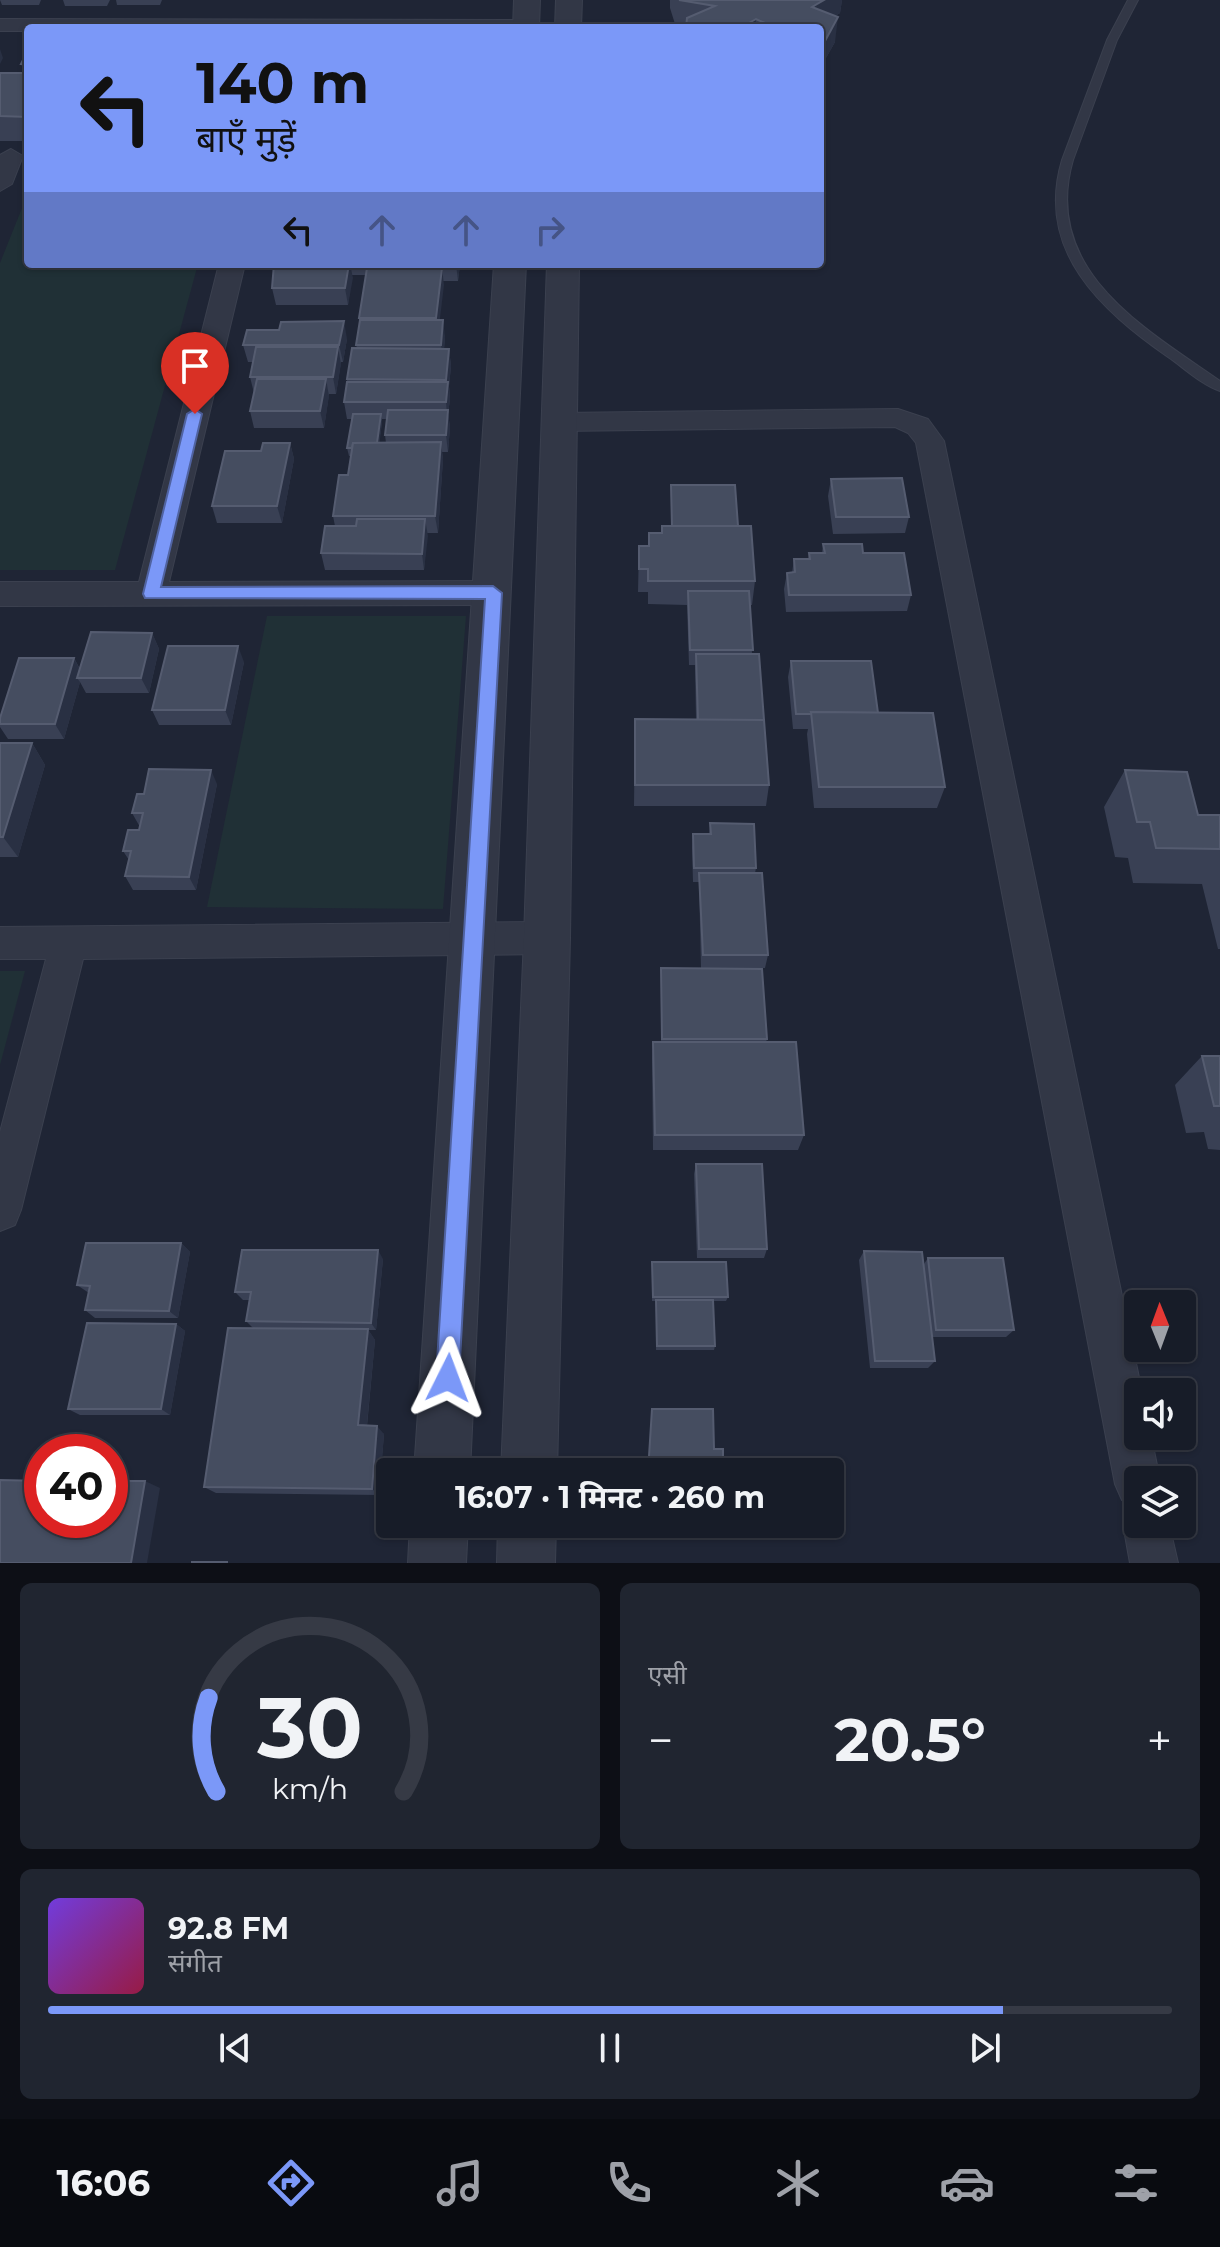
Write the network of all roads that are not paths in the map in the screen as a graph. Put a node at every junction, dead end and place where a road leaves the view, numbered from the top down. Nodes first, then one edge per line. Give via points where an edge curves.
1 (569, 0) edge
2 (1133, 0) edge
3 (526, 18) edge
4 (75, 24) edge
5 (568, 24) edge
6 (0, 25) edge
7 (24, 25) edge
8 (13, 156) edge
9 (0, 184) edge
10 (231, 268) edge
11 (510, 268) edge
12 (563, 268) edge
13 (1220, 387) edge
14 (560, 422) junction
15 (493, 593) junction
16 (0, 594) edge
17 (151, 594) junction
18 (547, 938) junction
19 (473, 940) junction
20 (69, 942) junction
21 (0, 943) edge
22 (0, 1210) edge
23 (443, 1458) edge
24 (529, 1458) edge
25 (1134, 1466) edge
26 (438, 1538) edge
27 (527, 1538) edge
28 (1149, 1538) edge
29 (437, 1563) edge
30 (526, 1563) edge
31 (1154, 1563) edge

1 - 5 street
2 - 13 lane via 1063,174 1064,231 1072,258 1099,298
3 - 4 street
6 - 7 street
8 - 9 street
10 - 17 street
11 - 15 street
12 - 14 street
14 - 18 street
14 - 25 street via 898,418 918,426 930,441
15 - 17 street
15 - 19 street
16 - 17 street
18 - 19 street
18 - 24 street
19 - 20 street
19 - 23 street
20 - 21 street
20 - 22 street
26 - 29 street
27 - 30 street
28 - 31 street

